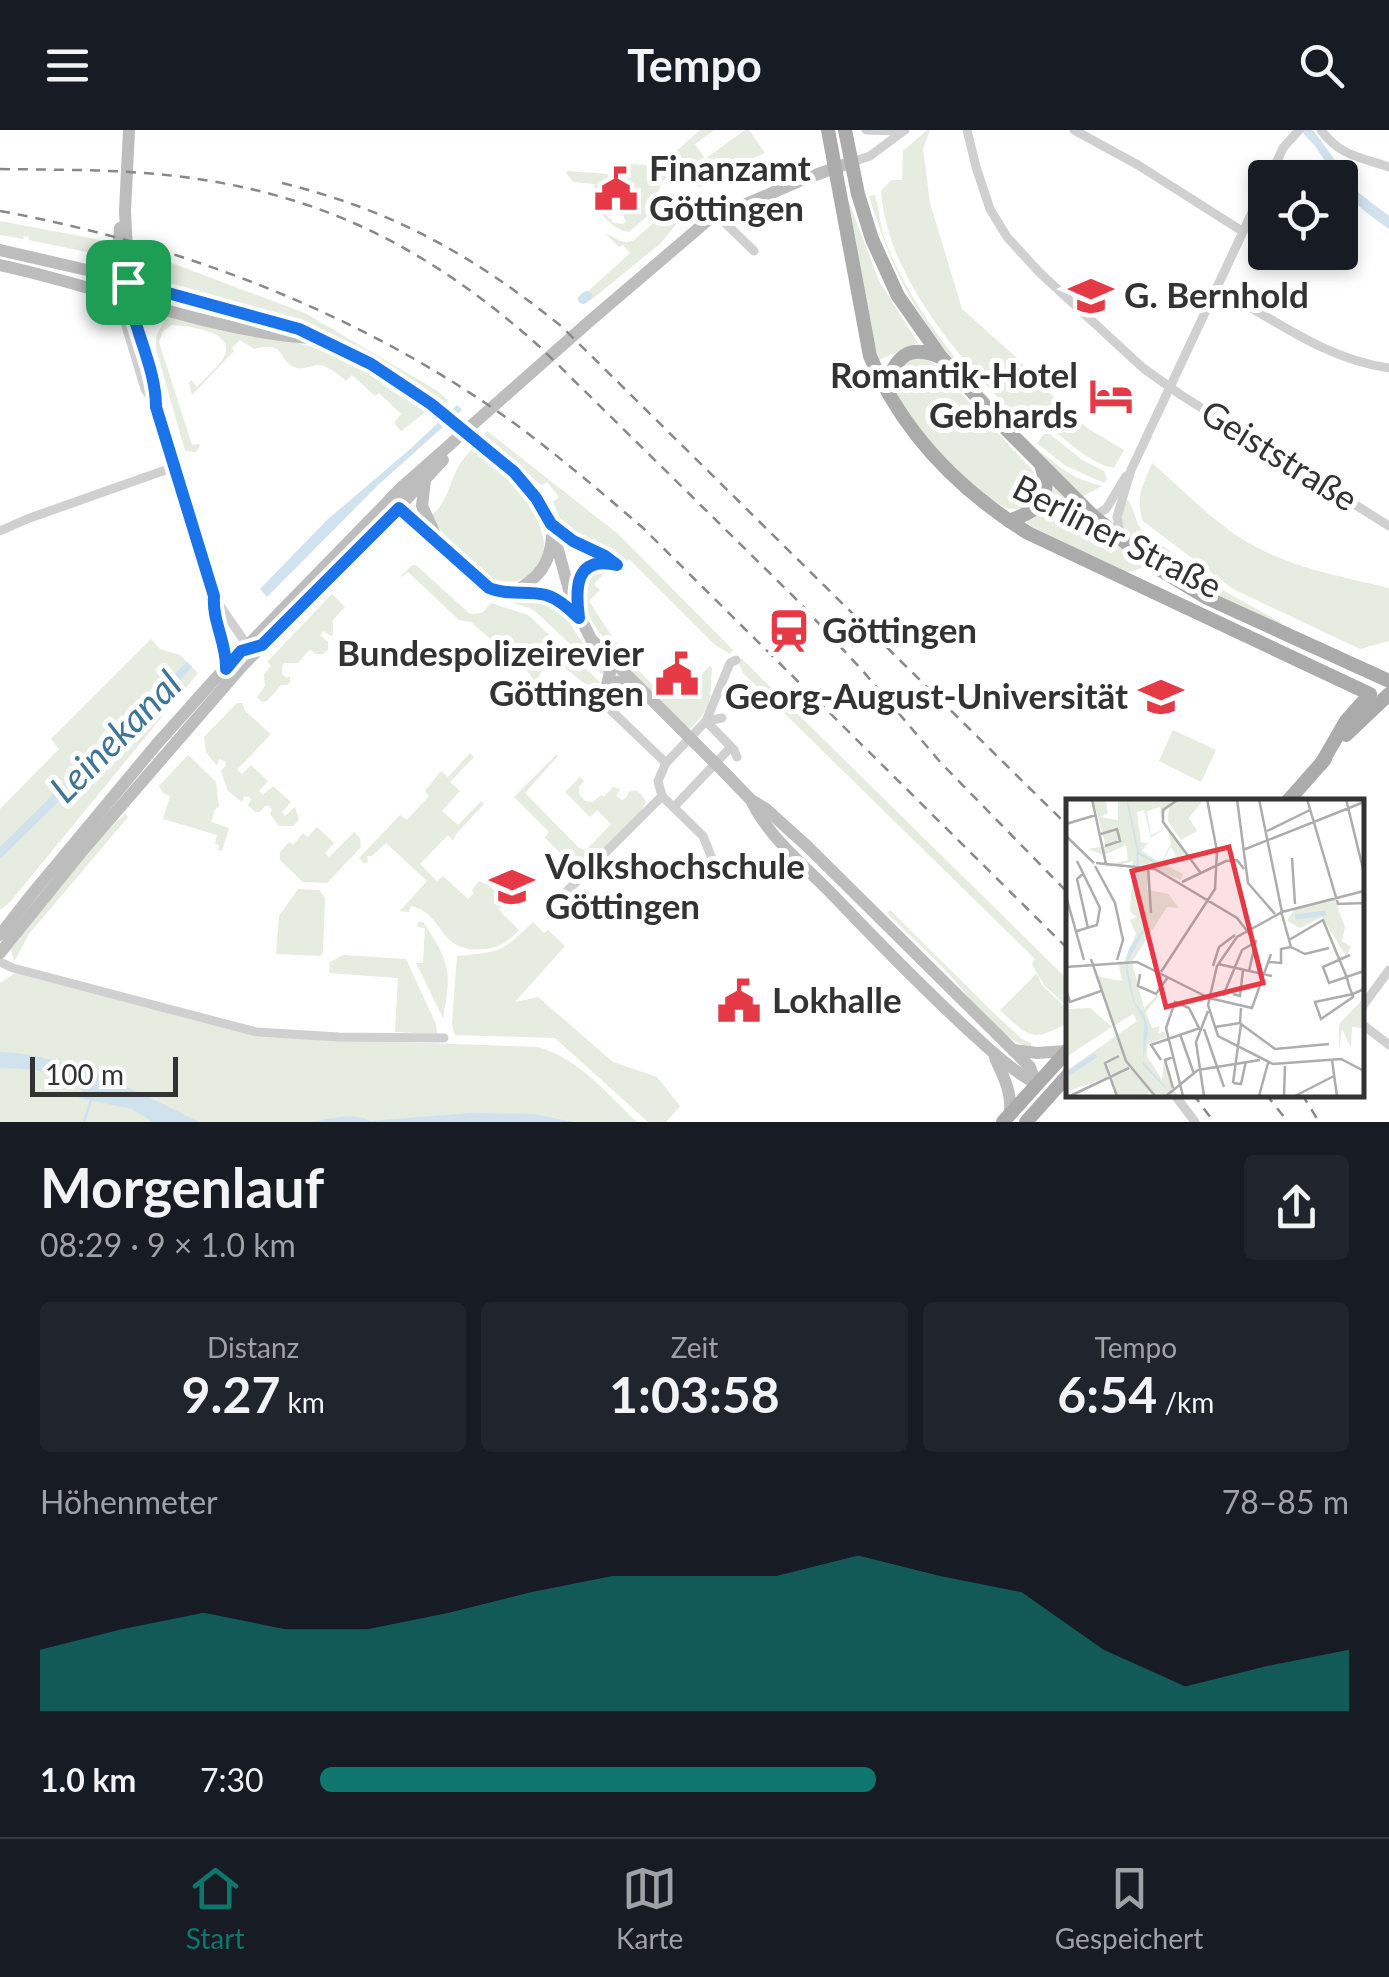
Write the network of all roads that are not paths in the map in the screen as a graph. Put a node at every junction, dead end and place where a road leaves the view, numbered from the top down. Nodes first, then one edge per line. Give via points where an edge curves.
1 (129, 130) edge
2 (828, 130) edge
3 (845, 130) edge
4 (866, 130) edge
5 (901, 130) edge
6 (967, 130) edge
7 (1074, 130) edge
8 (1298, 130) edge
9 (1320, 130) edge
10 (852, 159) junction
11 (1277, 160) edge
12 (834, 165) junction
13 (1389, 167) edge
14 (718, 216) junction
15 (1248, 220) edge
16 (1242, 232) junction
17 (678, 245) junction
18 (0, 250) edge
19 (754, 251) dead end
20 (0, 265) edge
21 (121, 280) junction
22 (1216, 288) junction
23 (123, 298) junction
24 (316, 339) junction
25 (940, 357) junction
26 (1389, 368) edge
27 (1169, 387) junction
28 (885, 388) junction
29 (473, 424) junction
30 (1040, 463) junction
31 (174, 467) junction
32 (1131, 470) junction
33 (425, 479) junction
34 (394, 503) junction
35 (1093, 516) junction
36 (1009, 521) junction
37 (551, 524) junction
38 (1389, 526) edge
39 (0, 530) edge
40 (1122, 540) junction
41 (443, 547) junction
42 (511, 593) junction
43 (214, 596) junction
44 (579, 618) junction
45 (222, 641) junction
46 (248, 651) junction
47 (606, 656) junction
48 (736, 660) dead end
49 (226, 669) junction
50 (1389, 681) edge
51 (607, 684) junction
52 (637, 686) junction
53 (1383, 697) edge
54 (722, 718) dead end
55 (706, 721) junction
56 (731, 747) junction
57 (738, 758) dead end
58 (666, 763) junction
59 (662, 796) junction
60 (1290, 799) edge
61 (751, 800) junction
62 (674, 807) junction
63 (601, 858) junction
64 (717, 870) dead end
65 (616, 874) dead end
66 (862, 901) junction
67 (552, 906) dead end
68 (849, 912) junction
69 (0, 935) edge
70 (0, 953) edge
71 (0, 962) edge
72 (1388, 971) edge
73 (1364, 1003) edge
74 (1364, 1026) edge
75 (444, 1038) dead end
76 (1389, 1045) edge
77 (1012, 1050) junction
78 (1066, 1050) edge
79 (992, 1052) junction
80 (1066, 1052) edge
81 (1066, 1077) edge
82 (1036, 1084) junction
83 (1050, 1096) junction
84 (1176, 1097) edge
85 (1006, 1118) edge
86 (1026, 1122) edge
87 (1196, 1122) edge

1 - 21 main road
2 - 12 main road, Berliner Straße
3 - 10 main road, Berliner Straße
4 - 5 street
5 - 10 street
6 - 27 street, Geiststraße via 983,191 1007,238
7 - 16 street
8 - 11 street
9 - 13 street via 1339,150
10 - 12 main road
10 - 25 main road, Berliner Straße via 883,266
12 - 14 main road
12 - 17 main road via 714,212
12 - 28 main road, Berliner Straße via 870,356
14 - 17 main road
14 - 19 street
15 - 16 street
16 - 22 street
17 - 29 main road
18 - 21 main road
20 - 23 main road
21 - 23 main road
21 - 24 main road
22 - 26 street via 1335,354
22 - 27 street
23 - 24 main road via 247,330
23 - 31 street via 156,386
24 - 37 main road, bridge via 371,364 431,404 501,460
25 - 28 main road via 918,351 900,357
25 - 30 main road, Berliner Straße
27 - 32 street
27 - 38 street, Geiststraße
28 - 36 main road, Berliner Straße via 939,462
29 - 33 main road
29 - 34 main road
30 - 35 main road, Berliner Straße
30 - 36 main road via 1045,498
31 - 39 street
31 - 43 street
32 - 35 street via 1106,509
32 - 40 street via 1117,516
33 - 34 main road
33 - 41 main road via 422,506
34 - 41 main road
34 - 46 main road
35 - 40 main road, Berliner Straße
36 - 53 main road, Berliner Straße
37 - 42 main road via 545,568
37 - 44 main road
37 - 44 main road via 617,565 594,564 581,574
40 - 50 main road, Berliner Straße via 1206,598
41 - 42 main road via 484,585
42 - 44 main road via 548,596
43 - 45 street
43 - 46 street
44 - 47 main road
45 - 46 street
45 - 49 street
46 - 49 main road
46 - 70 main road
47 - 51 main road
47 - 52 main road
48 - 55 street
49 - 69 main road
50 - 53 main road
51 - 52 main road
51 - 58 street via 596,696
52 - 61 main road, bridge
53 - 60 main road
54 - 55 street
55 - 56 street
55 - 58 street
56 - 57 street
56 - 62 street
58 - 59 street via 658,781
59 - 62 street
59 - 63 street
61 - 66 main road
61 - 68 main road via 773,835
62 - 64 street via 703,836
63 - 65 street
63 - 67 street
66 - 68 main road
66 - 77 main road
68 - 79 main road
71 - 75 street via 256,1032
72 - 73 street
74 - 76 street
77 - 78 main road
77 - 82 main road
79 - 82 main road
79 - 85 main road via 1011,1100
80 - 82 main road
81 - 83 main road
82 - 83 main road
82 - 85 main road
83 - 86 main road
84 - 87 street

